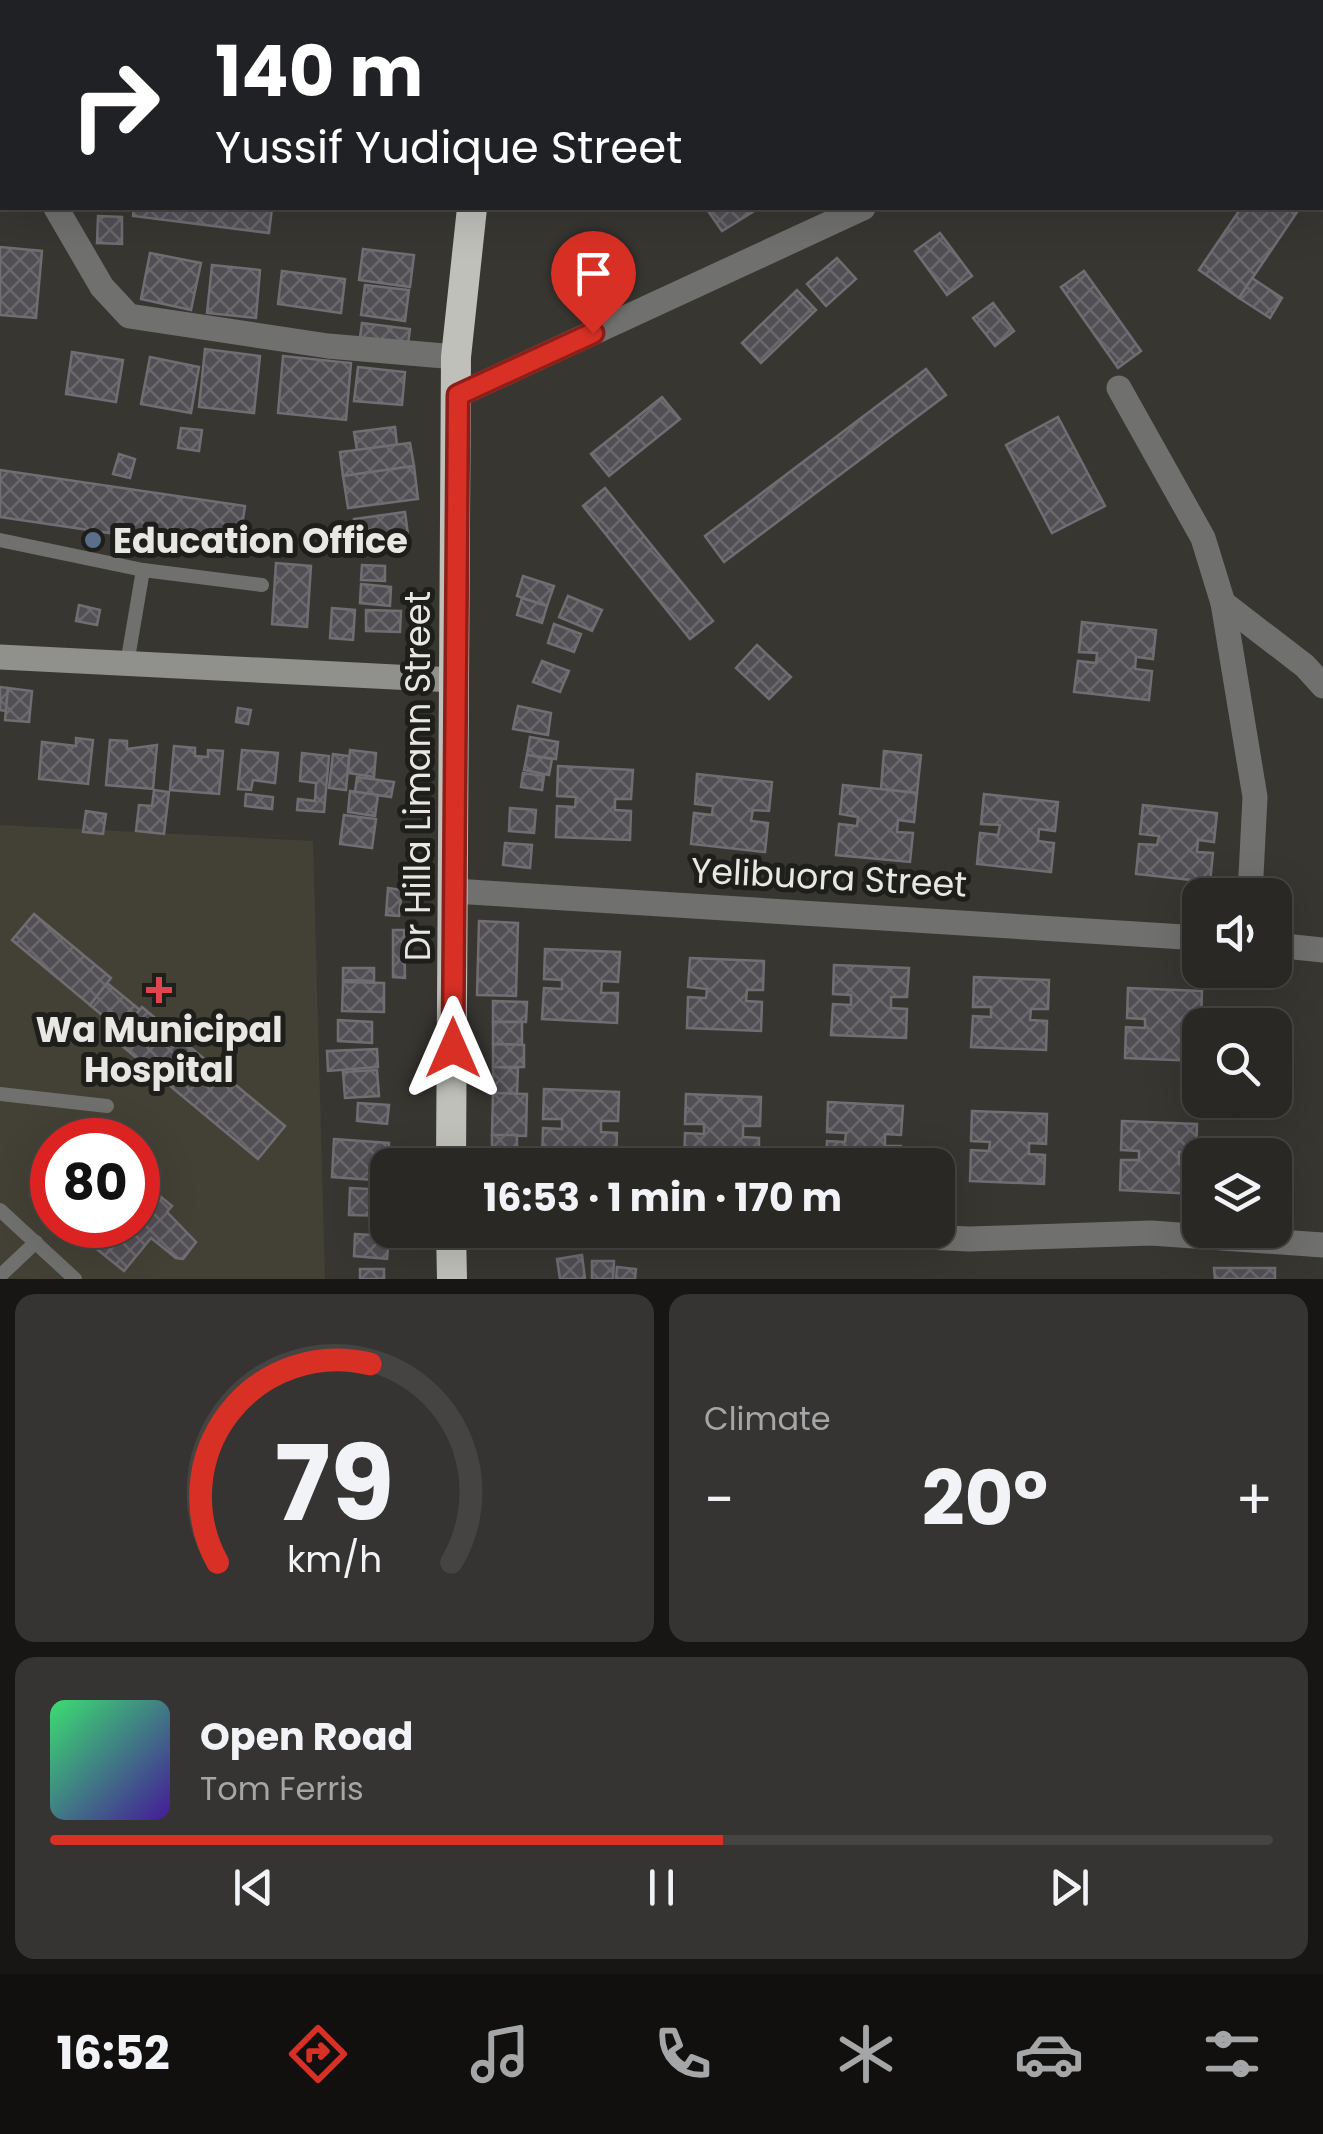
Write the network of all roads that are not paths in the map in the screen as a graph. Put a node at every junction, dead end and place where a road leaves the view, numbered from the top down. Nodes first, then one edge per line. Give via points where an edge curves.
1 (57, 210) edge
2 (472, 210) edge
3 (859, 210) edge
4 (456, 357) junction
5 (1119, 388) dead end
6 (458, 395) junction
7 (0, 540) edge
8 (143, 570) junction
9 (262, 584) dead end
10 (1223, 603) junction
11 (0, 657) edge
12 (1314, 660) edge
13 (127, 664) junction
14 (454, 680) junction
15 (1323, 686) edge
16 (1251, 878) edge
17 (454, 891) junction
18 (1182, 937) edge
19 (1292, 947) edge
20 (1323, 950) edge
21 (0, 1094) edge
22 (107, 1106) dead end
23 (452, 1148) edge
24 (0, 1210) edge
25 (30, 1237) edge
26 (955, 1238) edge
27 (1323, 1244) edge
28 (30, 1248) edge
29 (42, 1248) edge
30 (451, 1248) edge
31 (0, 1276) edge
32 (75, 1279) edge
33 (452, 1279) edge

1 - 4 street via 102,287 130,316 328,346
2 - 4 highway, Dr Hilla Limann Street
3 - 6 street
4 - 6 highway, Dr Hilla Limann Street
5 - 10 street via 1204,538
6 - 14 highway, Dr Hilla Limann Street
7 - 8 lane
8 - 9 lane
8 - 13 lane
10 - 12 street
10 - 16 street via 1255,797
11 - 13 street
12 - 15 street
13 - 14 street
14 - 17 highway, Dr Hilla Limann Street
17 - 18 street, Yelibuora Street
17 - 23 highway, Dr Hilla Limann Street
19 - 20 street
21 - 22 lane
24 - 25 lane
26 - 27 street via 1151,1233
28 - 31 lane
29 - 32 lane
30 - 33 highway

